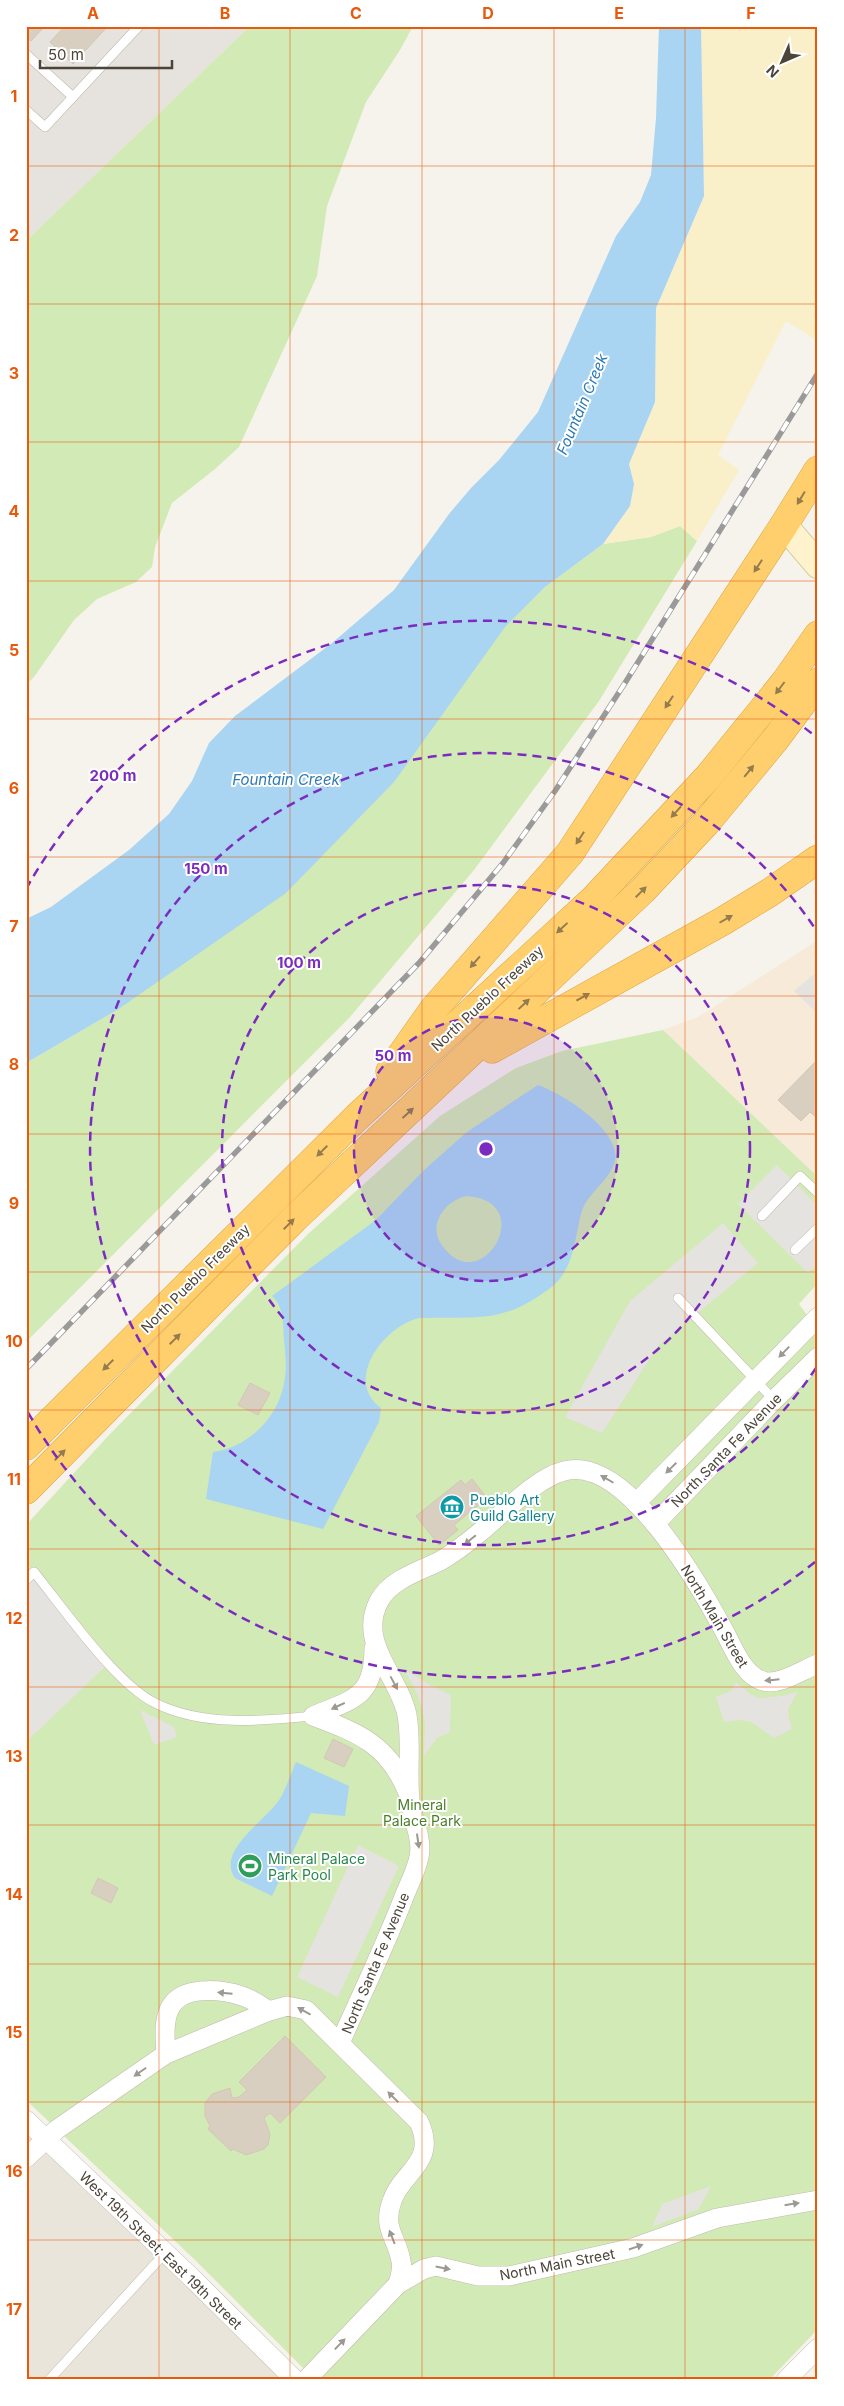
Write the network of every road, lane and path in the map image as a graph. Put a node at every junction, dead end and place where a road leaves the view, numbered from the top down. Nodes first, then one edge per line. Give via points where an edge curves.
1 (139, 26) edge
2 (26, 54) edge
3 (73, 98) junction
4 (26, 110) edge
5 (818, 470) edge
6 (784, 525) junction
7 (818, 544) edge
8 (818, 565) edge
9 (813, 641) edge
10 (818, 682) edge
11 (818, 859) edge
12 (450, 1074) junction
13 (357, 1117) junction
14 (818, 1193) edge
15 (762, 1216) dead end
16 (818, 1228) edge
17 (796, 1250) dead end
18 (678, 1298) dead end
19 (818, 1317) edge
20 (818, 1358) edge
21 (756, 1381) junction
22 (774, 1400) junction
23 (26, 1446) edge
24 (26, 1490) edge
25 (636, 1503) junction
26 (655, 1524) junction
27 (26, 1580) edge
28 (374, 1639) junction
29 (818, 1664) edge
30 (313, 1716) junction
31 (410, 1800) junction
32 (269, 2011) junction
33 (340, 2043) junction
34 (166, 2054) junction
35 (26, 2120) edge
36 (51, 2135) junction
37 (26, 2158) edge
38 (818, 2200) edge
39 (165, 2253) junction
40 (398, 2284) junction
41 (818, 2348) edge
42 (49, 2380) edge
43 (295, 2380) edge
44 (306, 2380) edge
45 (786, 2380) edge

1 - 3 lane
2 - 3 lane
3 - 4 lane via 45,127
5 -> 6 highway
6 - 7 main road
6 - 8 main road
6 -> 13 highway via 570,853 433,1010
9 -> 13 highway, North Pueblo Freeway via 745,733 644,847 594,899
12 -> 10 highway, North Pueblo Freeway via 643,890 706,823
12 -> 11 highway via 730,916
24 -> 12 highway, North Pueblo Freeway via 294,1219
13 -> 23 highway, North Pueblo Freeway
14 - 15 lane via 800,1176
16 - 17 lane
18 - 21 lane
19 -> 21 street, North Santa Fe Avenue
20 - 22 street, North Santa Fe Avenue
21 - 22 lane
21 -> 25 street, North Santa Fe Avenue
22 - 26 street, North Santa Fe Avenue
25 - 26 street, North Santa Fe Avenue
25 -> 28 street, North Santa Fe Avenue via 611,1482 585,1470 556,1474 534,1487 462,1547 388,1589 376,1609
29 -> 26 street, North Main Street via 766,1682 750,1673 701,1590
27 - 30 lane via 34,1572 130,1686 155,1703 211,1718 265,1721
28 -> 30 street, North Santa Fe Avenue via 374,1670 365,1689
28 -> 31 street, North Santa Fe Avenue via 406,1714
30 - 31 street, North Santa Fe Avenue via 363,1736 376,1746 401,1775
31 -> 33 street, North Santa Fe Avenue via 420,1856
33 -> 32 street, North Santa Fe Avenue via 306,2010 287,2006
32 - 34 street, North Santa Fe Avenue
32 -> 34 street via 255,2001 232,1993 198,1991 186,1995 174,2002 166,2021
40 -> 33 street via 402,2261 390,2235 389,2210 392,2199 418,2164 424,2132 418,2122
34 -> 36 street, North Santa Fe Avenue
35 - 36 street, West 19th Street; East 19th Street
36 - 37 street, North Santa Fe Avenue
36 - 39 street, West 19th Street; East 19th Street
40 -> 38 street, North Main Street via 436,2266 494,2277 534,2272 633,2248 717,2218
39 - 42 lane
39 - 43 street, West 19th Street; East 19th Street
44 -> 40 street, North Main Street
41 - 45 street

